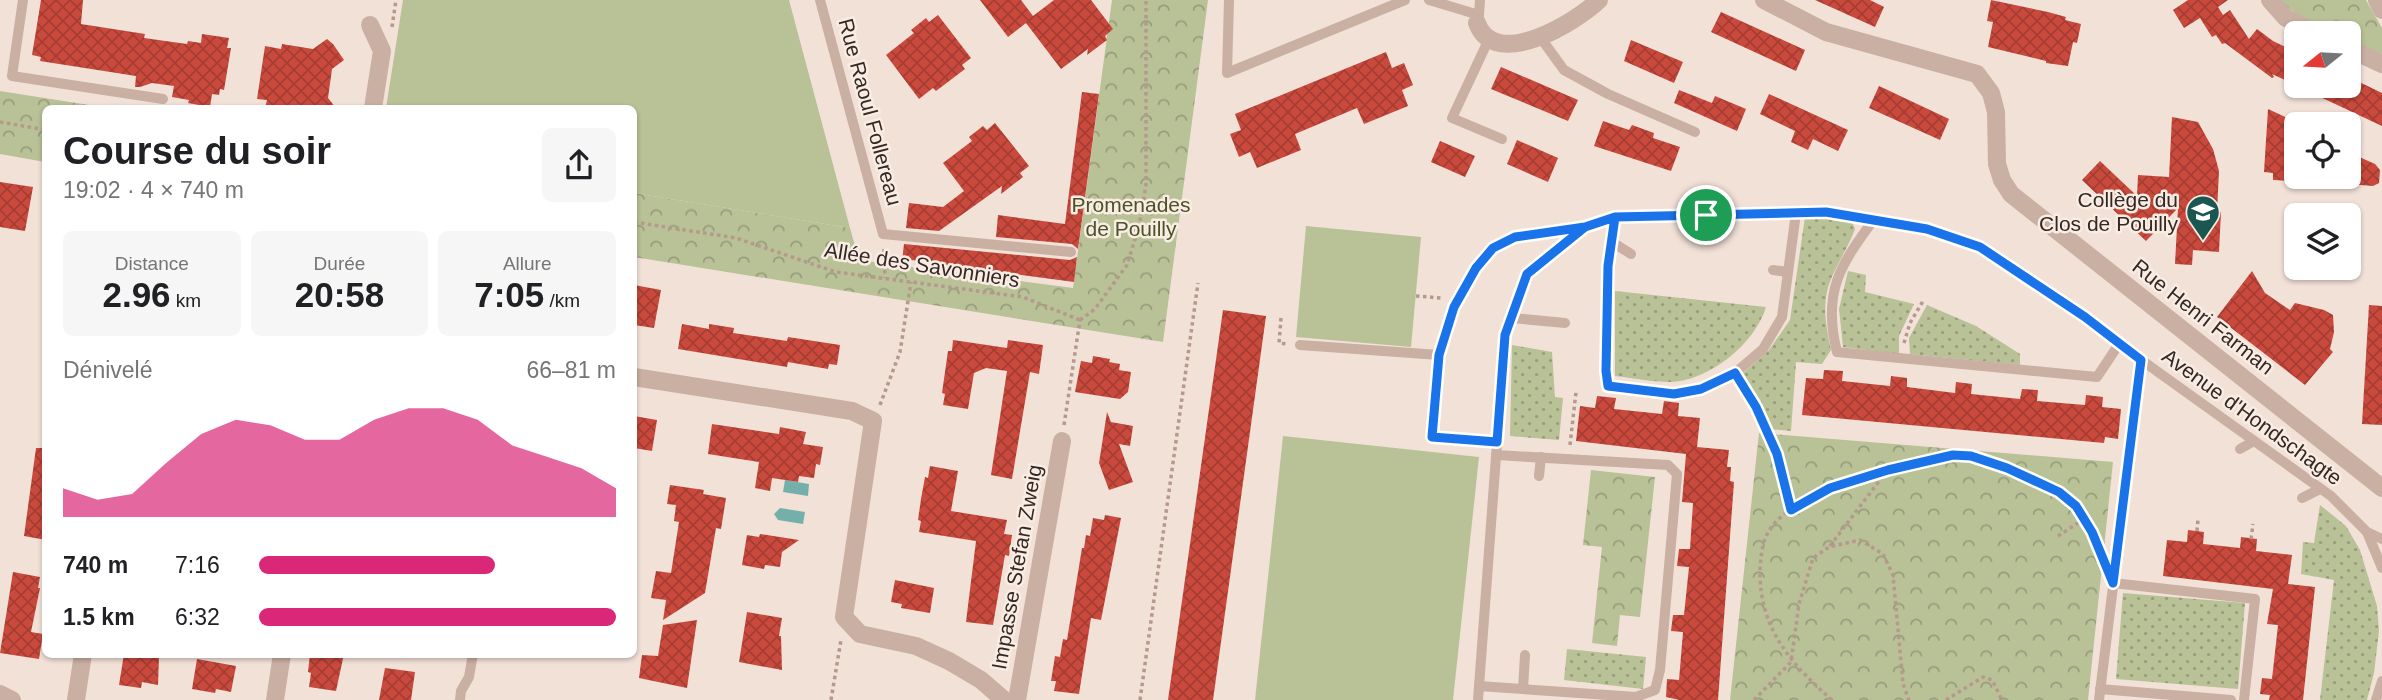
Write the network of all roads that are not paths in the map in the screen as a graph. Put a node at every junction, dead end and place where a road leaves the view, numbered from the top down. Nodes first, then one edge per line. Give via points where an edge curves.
1 (23, 0) edge
2 (820, 0) edge
3 (1230, 0) edge
4 (1405, 0) edge
5 (1429, 0) edge
6 (1480, 0) edge
7 (1599, 0) edge
8 (1764, 0) edge
9 (2270, 0) edge
10 (2377, 0) edge
11 (2382, 10) edge
12 (1478, 19) junction
13 (2290, 21) edge
14 (370, 25) dead end
15 (1540, 37) junction
16 (1489, 41) junction
17 (2361, 54) edge
18 (2382, 64) edge
19 (163, 99) dead end
20 (373, 105) edge
21 (1695, 132) dead end
22 (1502, 139) dead end
23 (1796, 213) junction
24 (1615, 217) junction
25 (1875, 218) junction
26 (1585, 227) junction
27 (1612, 242) junction
28 (1071, 252) dead end
29 (1631, 254) dead end
30 (1773, 270) dead end
31 (1788, 272) junction
32 (1512, 318) junction
33 (1565, 323) dead end
34 (2119, 344) junction
35 (1300, 345) dead end
36 (1439, 355) junction
37 (2141, 360) junction
38 (637, 377) edge
39 (1062, 441) road end
40 (2254, 441) junction
41 (1497, 442) junction
42 (2240, 449) dead end
43 (1496, 455) junction
44 (1541, 457) junction
45 (1539, 476) dead end
46 (2382, 488) edge
47 (2320, 489) junction
48 (2302, 498) dead end
49 (2367, 532) junction
50 (2382, 539) edge
51 (2382, 568) edge
52 (2113, 583) junction
53 (1525, 655) dead end
54 (82, 658) edge
55 (281, 658) edge
56 (472, 658) edge
57 (2382, 681) edge
58 (1479, 686) junction
59 (1515, 692) edge
60 (0, 694) edge
61 (2100, 695) edge
62 (12, 700) edge
63 (76, 700) edge
64 (275, 700) edge
65 (460, 700) edge
66 (1004, 700) edge
67 (1017, 700) edge
68 (1478, 700) edge
69 (2231, 700) edge
70 (2244, 700) edge
71 (2376, 700) edge

1 - 19 lane via 12,76
2 - 28 lane, Rue Raoul Follereau via 883,234
3 - 4 lane via 1227,73
5 - 12 lane
6 - 12 lane
7 - 15 street via 1579,17
8 - 46 street, Rue Henri Farman via 1826,32 1977,74 1991,93 1997,164 2011,194
9 - 13 street
10 - 11 street
12 - 16 street via 1480,33
14 - 20 street via 382,51
15 - 16 street via 1501,44
15 - 21 lane via 1564,70
16 - 22 lane via 1452,118
17 - 18 street
23 - 24 lane, Avenue d'Hondschagte
23 - 25 lane, Avenue d'Hondschagte
23 - 31 lane
24 - 26 lane, Avenue d'Hondschagte
24 - 27 lane
25 - 34 lane, Avenue d'Hondschagte via 1980,247
25 - 34 lane via 1836,283 1830,316 1837,352 2096,377
26 - 32 lane, Avenue d'Hondschagte via 1527,274
26 - 36 lane via 1515,237 1493,248 1457,300
27 - 29 lane
27 - 31 lane via 1608,386 1674,394 1701,389 1735,373 1763,349 1782,317
30 - 31 lane
32 - 33 lane
32 - 41 lane, Avenue d'Hondschagte via 1505,335
34 - 37 lane, Avenue d'Hondschagte
35 - 36 lane
36 - 41 lane via 1432,437
37 - 40 lane, Avenue d'Hondschagte
37 - 52 lane
38 - 66 street via 852,411 873,421 844,617 860,634 916,646 949,661
39 - 67 street, Impasse Stefan Zweig
40 - 42 lane
40 - 47 lane, Avenue d'Hondschagte
41 - 43 lane, Avenue d'Hondschagte
43 - 44 lane
43 - 58 lane, Avenue d'Hondschagte
44 - 45 lane
44 - 59 lane via 1668,465 1677,474 1660,670 1655,690 1636,697
47 - 48 lane
47 - 49 lane, Avenue d'Hondschagte
49 - 50 lane, Avenue d'Hondschagte
49 - 51 lane
52 - 61 lane
52 - 70 lane via 2255,599
53 - 59 lane
54 - 63 street
55 - 64 street
56 - 65 lane
57 - 71 lane
58 - 59 lane
58 - 68 lane, Avenue d'Hondschagte
60 - 62 street
61 - 69 lane

